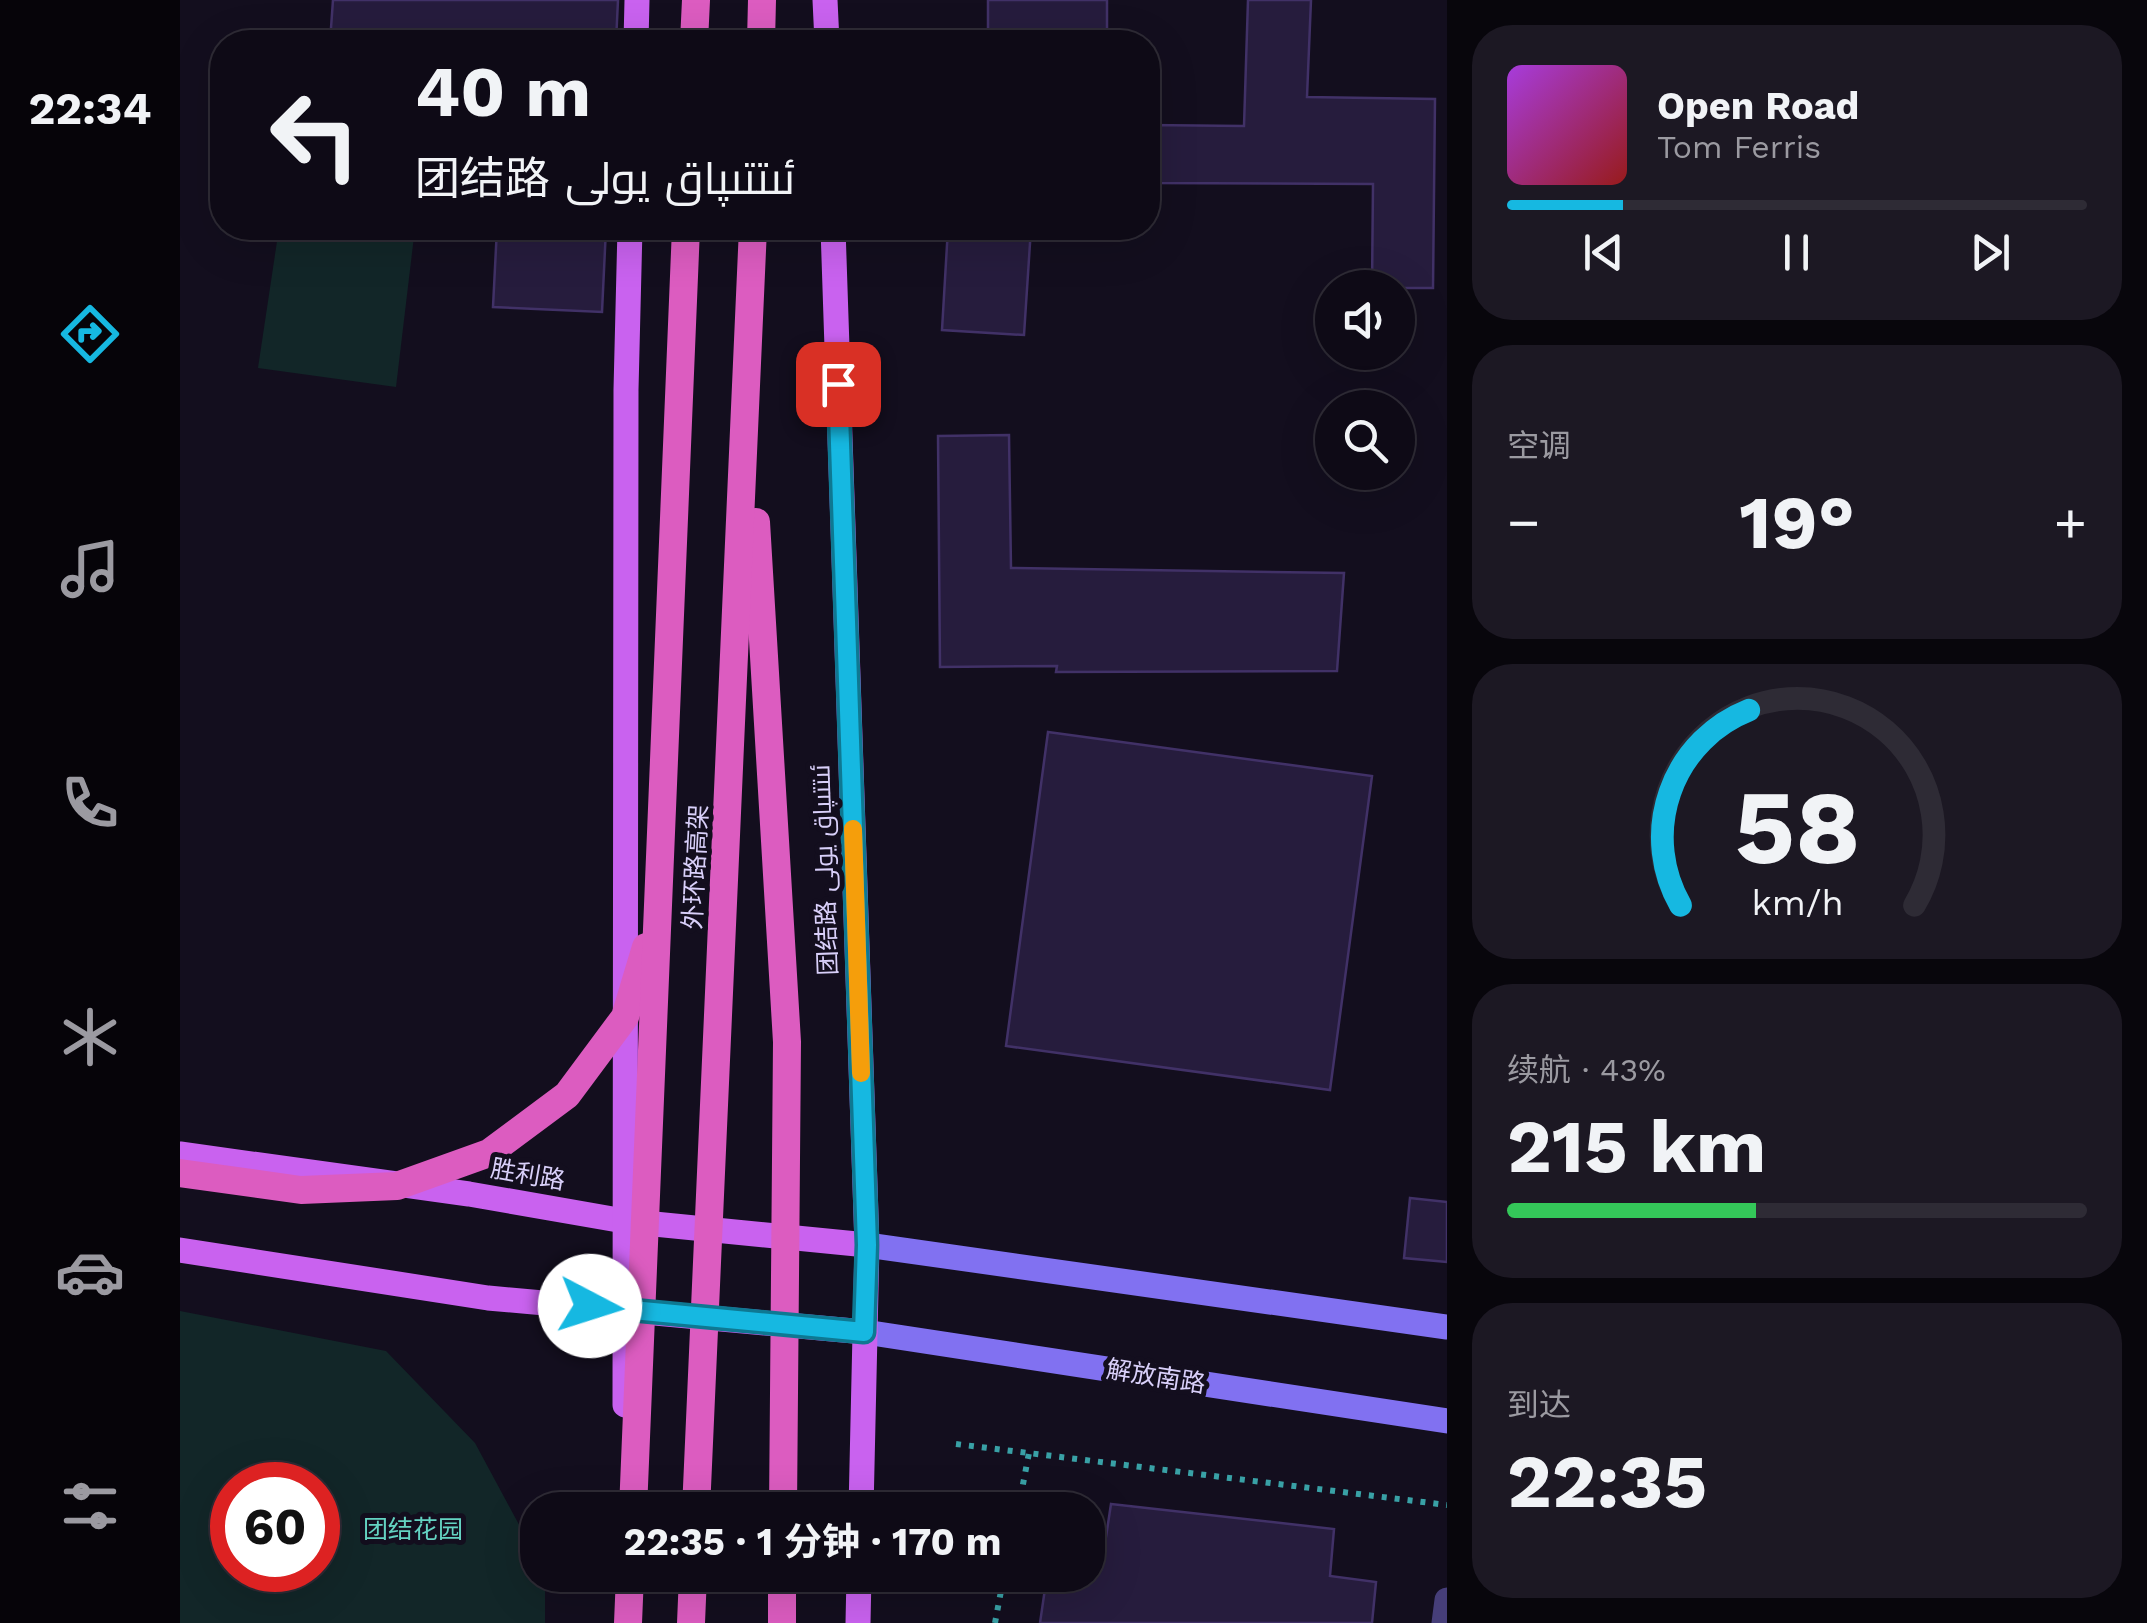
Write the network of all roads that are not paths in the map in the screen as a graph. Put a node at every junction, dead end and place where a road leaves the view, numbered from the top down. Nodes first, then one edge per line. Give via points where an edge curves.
1 (637, 0) edge
2 (696, 0) edge
3 (762, 0) edge
4 (826, 0) edge
5 (636, 30) edge
6 (695, 30) edge
7 (761, 30) edge
8 (827, 30) edge
9 (630, 240) edge
10 (685, 240) edge
11 (753, 240) edge
12 (833, 240) edge
13 (748, 372) junction
14 (661, 827) junction
15 (180, 1154) edge
16 (180, 1173) edge
17 (624, 1220) junction
18 (867, 1245) junction
19 (180, 1250) edge
20 (624, 1309) junction
21 (1447, 1326) edge
22 (864, 1332) junction
23 (1447, 1421) edge
24 (629, 1492) edge
25 (631, 1492) edge
26 (697, 1492) edge
27 (783, 1492) edge
28 (861, 1492) edge
29 (629, 1592) edge
30 (692, 1592) edge
31 (782, 1592) edge
32 (859, 1592) edge
33 (1447, 1600) edge
34 (628, 1623) edge
35 (691, 1623) edge
36 (782, 1623) edge
37 (858, 1623) edge
38 (1444, 1623) edge

1 - 5 main road
2 - 6 highway
3 - 7 highway
4 - 8 main road
9 - 17 main road
10 - 14 highway, 外环路高架
11 - 13 highway, 外环路高架
12 - 18 main road, 团结路 ئىتتىپاق يولى
13 - 26 highway, 外环路高架
13 - 27 highway via 787,1042
14 - 16 highway via 653,925 624,1017 567,1095 489,1153 398,1186 301,1190
14 - 25 highway, 外环路高架
15 - 17 main road, 胜利路
17 - 18 main road, 胜利路
17 - 20 main road
18 - 21 main road
18 - 22 main road, 团结路 ئىتتىپاق يولى
19 - 20 main road via 488,1298
20 - 22 main road
20 - 24 main road
22 - 23 main road, 解放南路
22 - 28 main road, 团结路 ئىتتىپاق يولى
29 - 34 highway
30 - 35 highway
31 - 36 highway
32 - 37 main road
33 - 38 street

